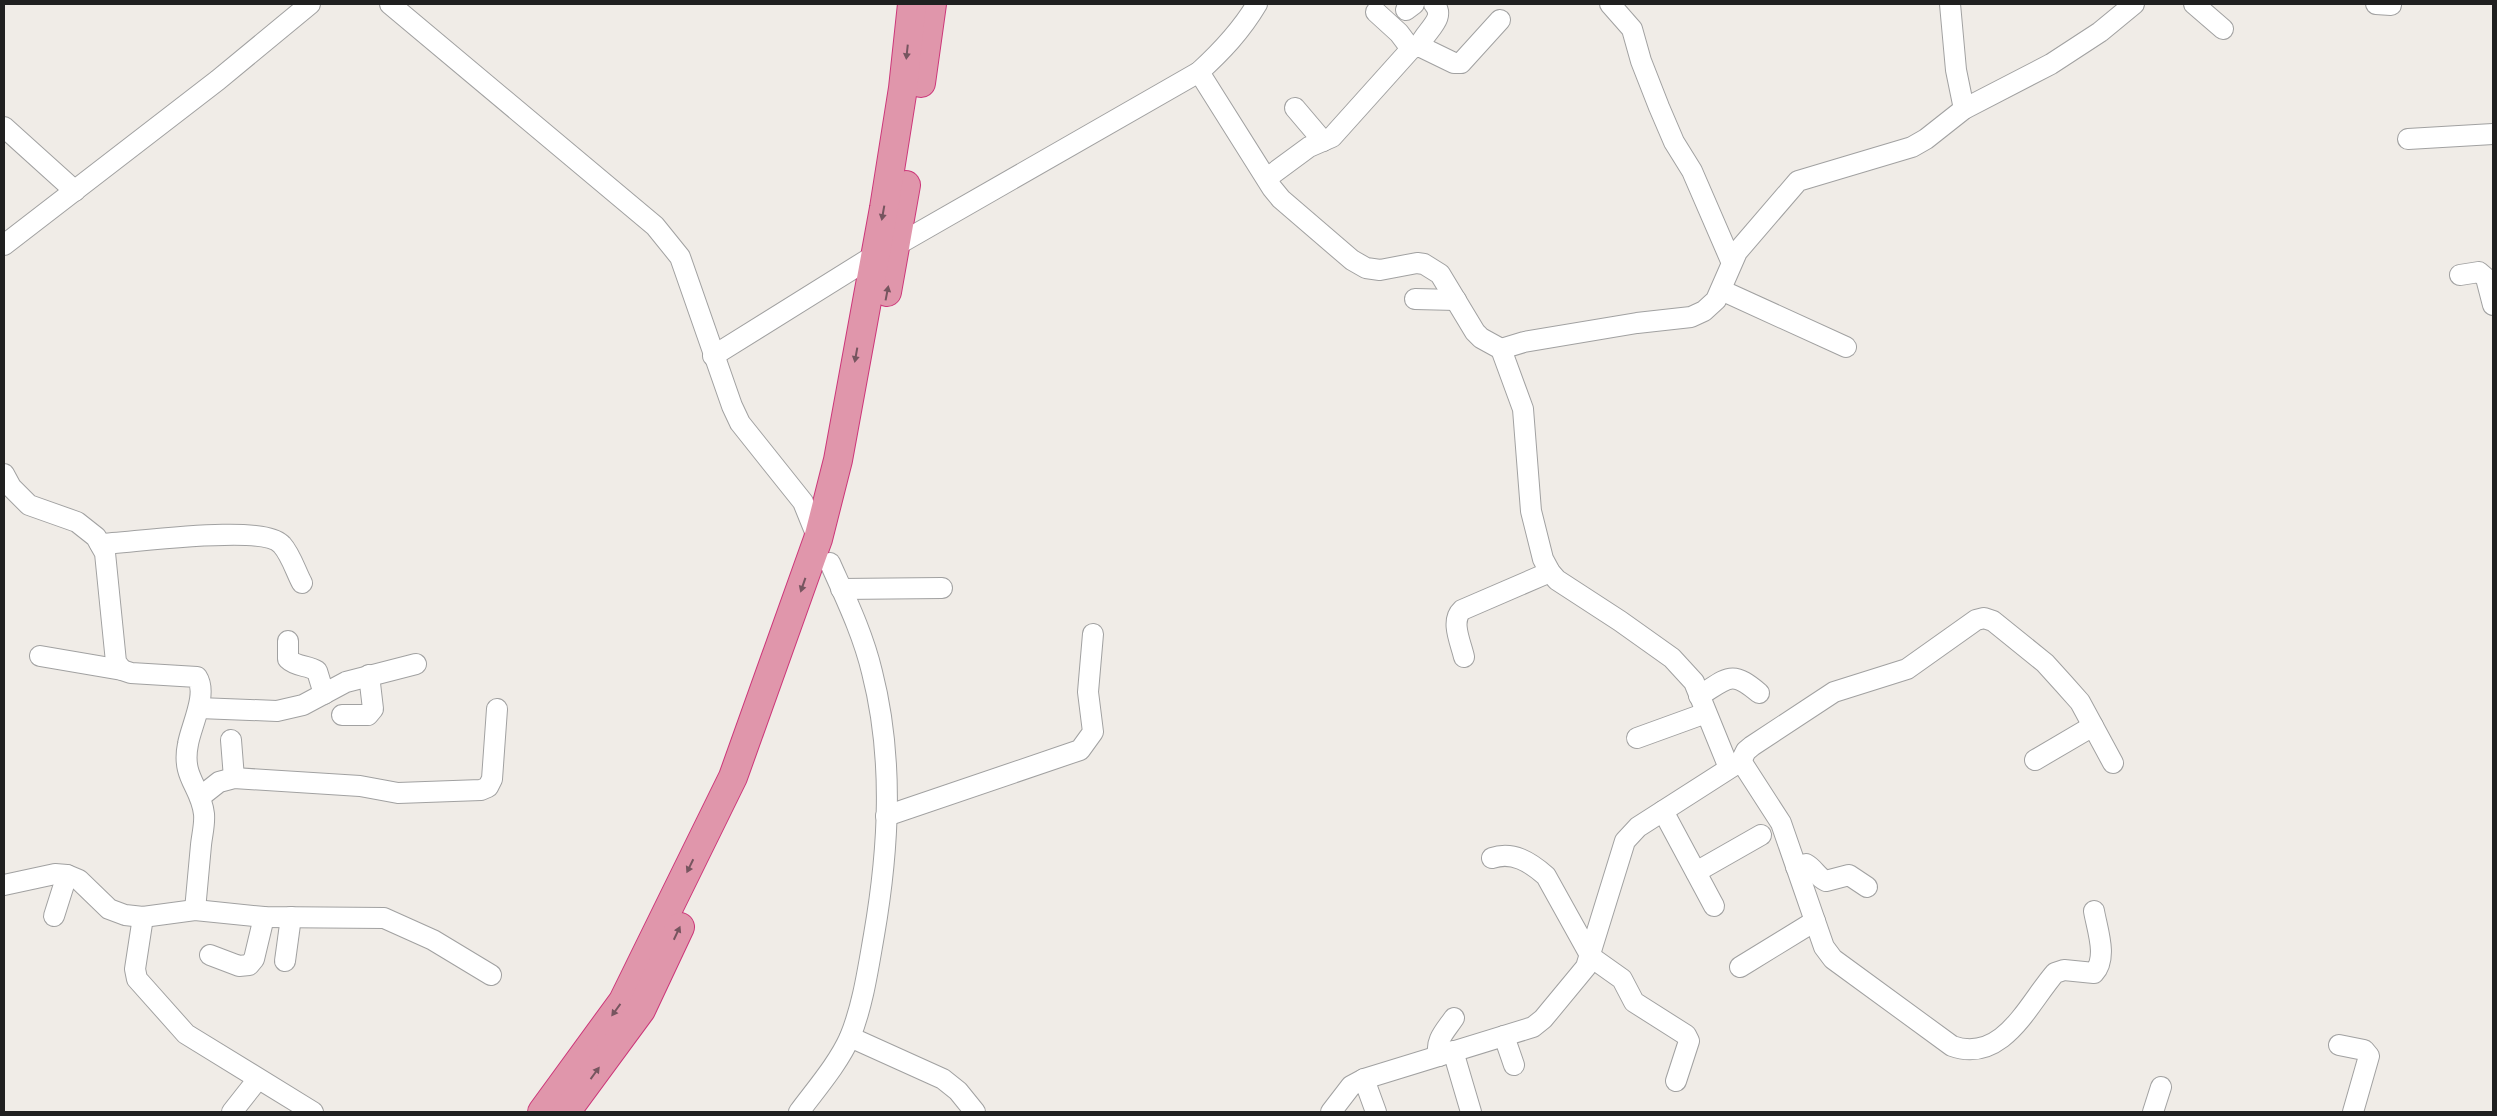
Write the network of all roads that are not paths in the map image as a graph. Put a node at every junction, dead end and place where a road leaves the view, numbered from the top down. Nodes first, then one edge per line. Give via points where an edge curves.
1 (310, 4) edge
2 (390, 4) edge
3 (912, 4) edge
4 (932, 4) edge
5 (1257, 4) edge
6 (1434, 4) edge
7 (1610, 4) edge
8 (1950, 4) edge
9 (2134, 4) edge
10 (2194, 4) edge
11 (1376, 12) dead end
12 (1500, 20) dead end
13 (2223, 29) dead end
14 (1415, 48) junction
15 (1199, 72) junction
16 (1295, 108) dead end
17 (1964, 109) junction
18 (4, 127) edge
19 (2493, 134) edge
20 (2408, 139) dead end
21 (1323, 140) junction
22 (1267, 178) junction
23 (75, 191) junction
24 (4, 245) edge
25 (886, 250) junction
26 (1731, 261) junction
27 (2460, 275) dead end
28 (1721, 290) junction
29 (1414, 300) dead end
30 (1456, 300) junction
31 (2493, 305) edge
32 (1846, 347) dead end
33 (1501, 349) junction
34 (714, 356) junction
35 (5, 479) edge
36 (818, 539) junction
37 (100, 544) junction
38 (830, 563) junction
39 (1550, 572) junction
40 (302, 583) dead end
41 (942, 588) dead end
42 (841, 589) junction
43 (1092, 634) dead end
44 (288, 641) dead end
45 (40, 656) dead end
46 (1464, 658) dead end
47 (416, 664) dead end
48 (122, 670) junction
49 (369, 676) junction
50 (1759, 693) dead end
51 (324, 694) junction
52 (1703, 704) junction
53 (198, 708) junction
54 (496, 709) dead end
55 (342, 715) dead end
56 (2093, 726) junction
57 (1637, 738) dead end
58 (231, 740) dead end
59 (754, 744) junction
60 (2035, 760) dead end
61 (2112, 763) dead end
62 (1735, 765) junction
63 (234, 778) junction
64 (200, 798) junction
65 (1663, 811) junction
66 (886, 816) junction
67 (1761, 835) dead end
68 (1492, 858) dead end
69 (1796, 867) junction
70 (1696, 872) junction
71 (67, 875) junction
72 (4, 885) edge
73 (1867, 887) dead end
74 (1714, 906) dead end
75 (195, 910) junction
76 (2094, 911) dead end
77 (54, 916) dead end
78 (143, 917) junction
79 (264, 917) junction
80 (291, 917) junction
81 (1815, 921) junction
82 (210, 956) dead end
83 (1591, 957) junction
84 (285, 961) dead end
85 (1740, 968) dead end
86 (491, 975) dead end
87 (1454, 1018) dead end
88 (1504, 1036) junction
89 (850, 1037) junction
90 (2339, 1045) dead end
91 (1446, 1054) junction
92 (1514, 1065) dead end
93 (258, 1079) junction
94 (1364, 1079) junction
95 (1676, 1081) dead end
96 (2161, 1087) dead end
97 (232, 1112) edge
98 (313, 1112) edge
99 (542, 1112) edge
100 (566, 1112) edge
101 (799, 1112) edge
102 (975, 1112) edge
103 (1331, 1112) edge
104 (1376, 1112) edge
105 (1471, 1112) edge
106 (2153, 1112) edge
107 (2353, 1112) edge

1 - 23 street
2 - 34 street via 655,226 680,257
3 -> 25 highway
4 - 25 highway
5 - 15 street via 1226,46
6 - 14 street via 1440,15
7 - 26 street via 1632,29 1662,116 1692,171
8 - 17 street via 1956,70
9 - 17 street via 2100,32 2051,64
10 - 13 street
11 - 14 street
12 - 14 street via 1461,63
14 - 21 street via 1338,130
15 - 22 street
15 - 25 street
16 - 21 street
17 - 26 street via 1912,146 1798,181
18 - 23 street
19 - 20 street
21 - 22 street
22 - 30 street via 1281,199 1352,260 1366,268 1380,270 1424,264 1440,274
23 - 24 street
25 - 34 street
25 -> 36 highway
38 -> 25 highway
26 - 28 street
27 - 31 street via 2479,272 2486,278
28 - 32 street
28 - 33 street via 1704,311 1691,317 1524,342
29 - 30 street
30 - 33 street via 1475,332
33 - 39 street via 1523,409 1531,511 1543,559
34 - 36 street via 740,423 803,502
35 - 37 street via 29,505 77,522
36 -> 59 highway
37 - 40 street via 208,534 257,535 282,545
37 - 48 street via 105,553 116,662
38 - 42 street
38 - 59 highway
39 - 46 street via 1457,614 1455,621
39 - 52 street via 1557,580 1672,658 1694,682
41 - 42 street
42 - 66 street via 851,608 872,671 883,724
43 - 66 street via 1088,692 1093,732 1080,750
44 - 51 street via 288,659 293,664 318,671
45 - 48 street
47 - 49 street
48 - 53 street via 197,677 200,682
49 - 51 street via 346,682
49 - 55 street via 374,710 368,715
50 - 52 street via 1742,678 1728,678
51 - 53 street via 303,705 277,711
52 - 57 street
52 - 62 street
53 - 64 street via 187,745 186,764 189,778
54 - 63 street via 492,779 488,787 481,790 398,793 360,786
56 - 60 street
56 - 61 street
56 - 62 street via 2080,702 2046,663 1993,620 1984,618 1976,620 1907,669 1834,692 1752,746
58 - 63 street
59 -> 99 highway via 733,777 623,1001
100 -> 59 highway via 641,1010 748,784
62 - 65 street
62 - 69 street via 1776,813
63 - 64 street via 219,782
64 - 75 street via 204,815
65 - 70 street
65 - 83 street via 1638,827 1625,841 1593,939
66 - 89 street via 877,915 864,988
67 - 70 street
68 - 83 street via 1514,855 1538,868 1546,876
69 - 73 street via 1806,864 1826,881 1849,875
69 - 81 street
70 - 74 street
71 - 72 street via 55,874
71 - 77 street
71 - 78 street via 79,880 109,909
75 - 78 street
75 - 79 street
76 - 81 street via 2102,958 2099,968 2094,973 2064,970 2056,973 2012,1030 1988,1046 1964,1050 1952,1046 1833,958 1824,947
78 - 93 street via 135,969 137,979 186,1034
79 - 80 street
79 - 82 street via 254,959 249,965 239,966
80 - 84 street
80 - 86 street via 384,918 433,940
81 - 85 street
83 - 88 street via 1544,1019 1533,1027
83 - 95 street via 1622,979 1634,1002 1686,1035 1689,1041
87 - 91 street via 1436,1048
88 - 91 street
88 - 92 street
89 - 101 street
89 - 102 street via 944,1079
90 - 107 street via 2364,1050 2369,1056
91 - 94 street
91 - 105 street
93 - 97 street
93 - 98 street
94 - 103 street via 1351,1086
94 - 104 street
96 - 106 street

